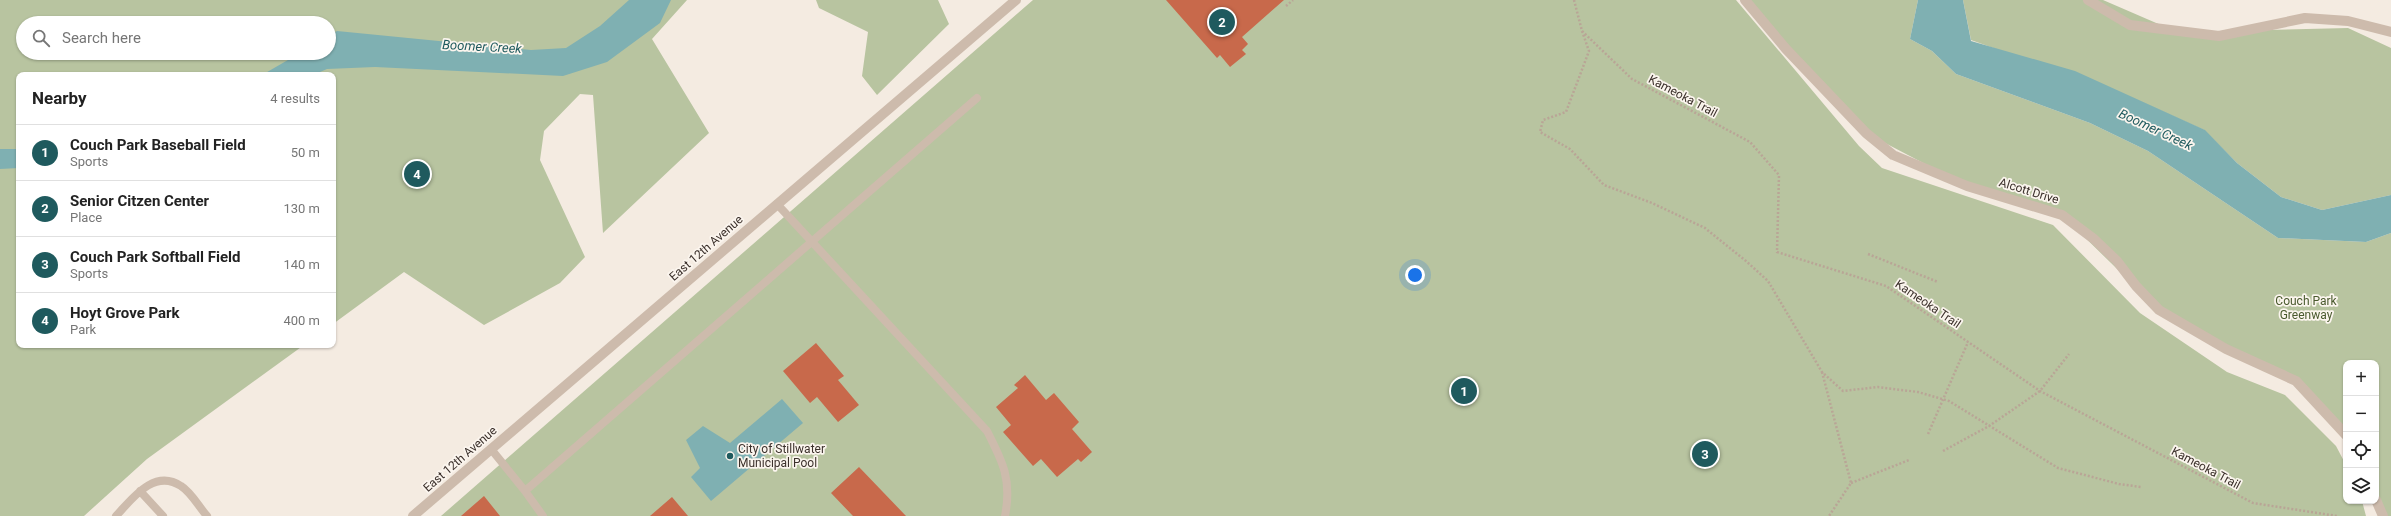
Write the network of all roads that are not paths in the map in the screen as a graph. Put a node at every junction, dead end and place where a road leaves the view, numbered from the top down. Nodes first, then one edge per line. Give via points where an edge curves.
1 (1016, 0) edge
2 (1745, 0) edge
3 (2088, 0) edge
4 (2391, 32) edge
5 (977, 98) dead end
6 (778, 204) junction
7 (813, 241) junction
8 (2343, 432) edge
9 (491, 449) junction
10 (140, 491) junction
11 (525, 491) junction
12 (2378, 504) edge
13 (116, 516) edge
14 (163, 516) edge
15 (207, 516) edge
16 (413, 516) edge
17 (543, 516) edge
18 (1005, 516) edge
19 (2383, 516) edge

1 - 6 street, East 12th Avenue
2 - 8 street, Alcott Drive via 1786,49 1866,133 1894,155 1967,186 2062,215 2094,239 2117,261 2159,310 2226,349 2296,381
3 - 4 street via 2130,25 2219,36 2305,18 2348,21
5 - 7 lane
6 - 7 lane
6 - 9 street, East 12th Avenue
7 - 11 lane
7 - 18 lane via 987,431 1005,464 1008,501
9 - 11 lane
9 - 16 street, East 12th Avenue
10 - 13 lane
10 - 14 lane
10 - 15 lane via 147,484 168,480 182,486
11 - 17 lane
12 - 19 street

